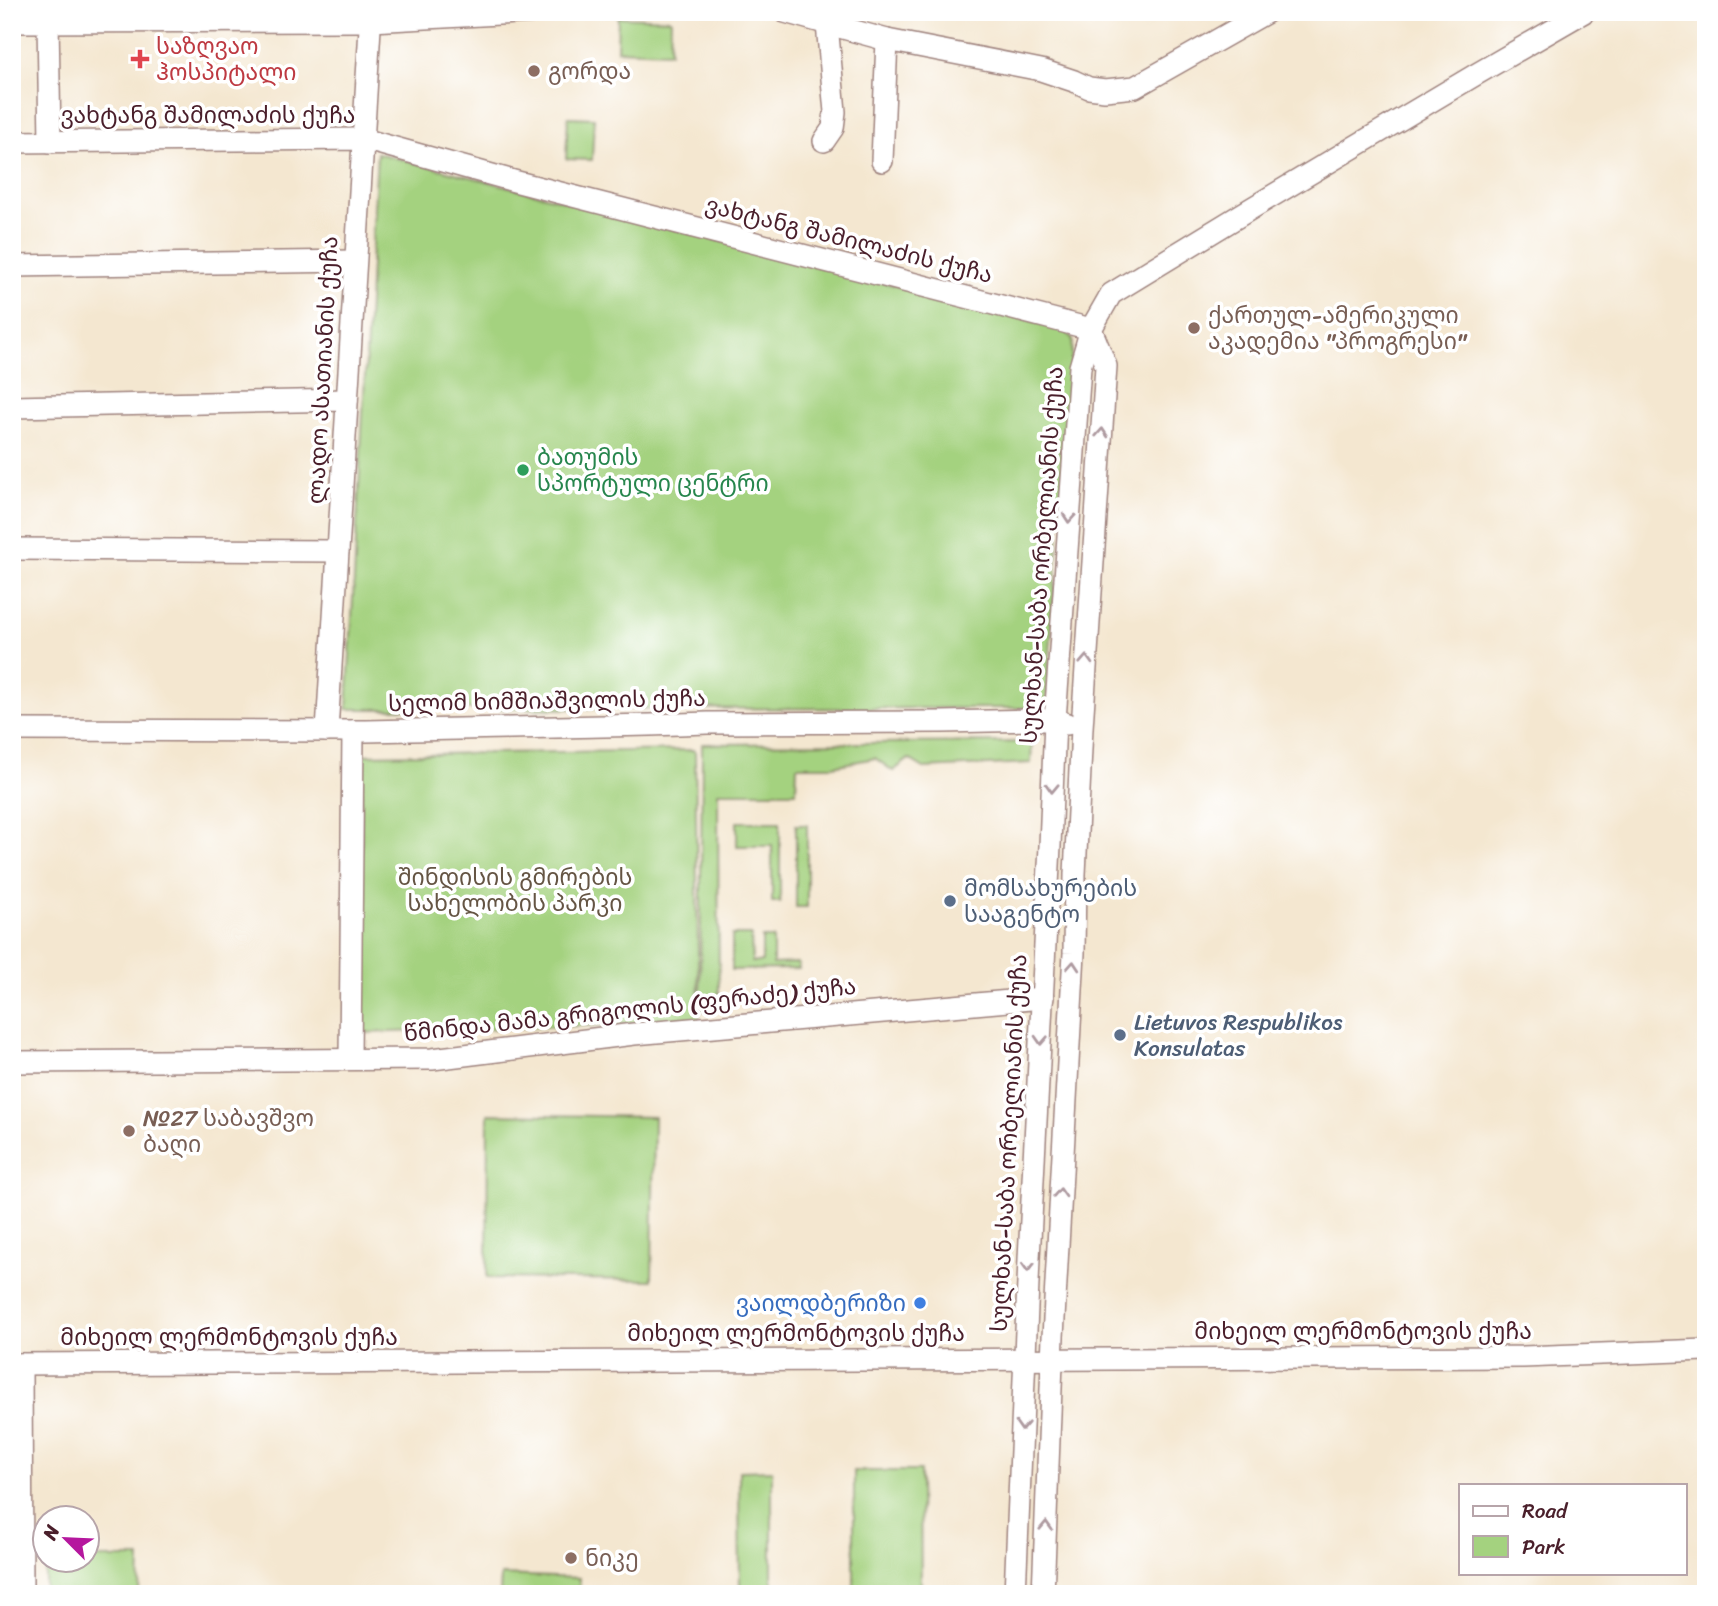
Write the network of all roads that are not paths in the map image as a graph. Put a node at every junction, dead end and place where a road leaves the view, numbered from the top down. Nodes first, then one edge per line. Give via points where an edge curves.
1 (534, 12) edge
2 (785, 12) edge
3 (1267, 12) edge
4 (1584, 12) edge
5 (371, 17) edge
6 (48, 21) junction
7 (12, 22) edge
8 (827, 24) junction
9 (887, 40) junction
10 (363, 139) junction
11 (824, 141) dead end
12 (12, 142) edge
13 (50, 142) junction
14 (882, 161) dead end
15 (355, 261) junction
16 (12, 266) edge
17 (1091, 329) junction
18 (347, 400) junction
19 (12, 407) edge
20 (12, 549) edge
21 (338, 551) junction
22 (1055, 720) junction
23 (1082, 728) junction
24 (12, 730) edge
25 (327, 731) junction
26 (353, 731) junction
27 (1043, 998) junction
28 (351, 1059) junction
29 (12, 1062) edge
30 (1706, 1350) edge
31 (1025, 1358) junction
32 (1053, 1359) junction
33 (17, 1364) edge
34 (22, 1594) edge
35 (1015, 1594) edge
36 (1043, 1594) edge

1 - 5 street
2 - 8 street
3 - 9 street via 1135,87 1105,90 1041,70
4 - 17 street via 1111,294
5 - 6 street
5 - 10 street, ლადო ასათიანის ქუჩა
6 - 7 street
6 - 13 street
8 - 9 street
8 - 11 street via 835,112 833,128
9 - 14 street
10 - 13 street, ვახტანგ შამილაძის ქუჩა
10 - 15 street, ლადო ასათიანის ქუჩა
10 - 17 street, ვახტანგ შამილაძის ქუჩა
12 - 13 street, ვახტანგ შამილაძის ქუჩა
15 - 16 street
15 - 18 street, ლადო ასათიანის ქუჩა
17 -> 22 street, სულხან-საბა ორბელიანის ქუჩა via 1080,368
23 -> 17 street via 1106,366
18 - 19 street
18 - 21 street, ლადო ასათიანის ქუჩა
20 - 21 street
21 - 25 street, ლადო ასათიანის ქუჩა
22 - 23 street, სელიმ ხიმშიაშვილის ქუჩა
22 - 26 street, სელიმ ხიმშიაშვილის ქუჩა
22 -> 27 street, სულხან-საბა ორბელიანის ქუჩა
32 -> 23 street
24 - 25 street, სელიმ ხიმშიაშვილის ქუჩა
25 - 26 street, სელიმ ხიმშიაშვილის ქუჩა
26 - 28 street
27 - 28 street, წმინდა მამა გრიგოლის (ფერაძე) ქუჩა via 634,1034 432,1059
27 -> 31 street, სულხან-საბა ორბელიანის ქუჩა
28 - 29 street, წმინდა მამა გრიგოლის (ფერაძე) ქუჩა
30 - 32 street, მიხეილ ლერმონტოვის ქუჩა via 1513,1357
31 - 32 street, მიხეილ ლერმონტოვის ქუჩა
31 - 33 street, მიხეილ ლერმონტოვის ქუჩა
31 -> 35 street, სულხან-საბა ორბელიანის ქუჩა
36 -> 32 street
33 - 34 street

